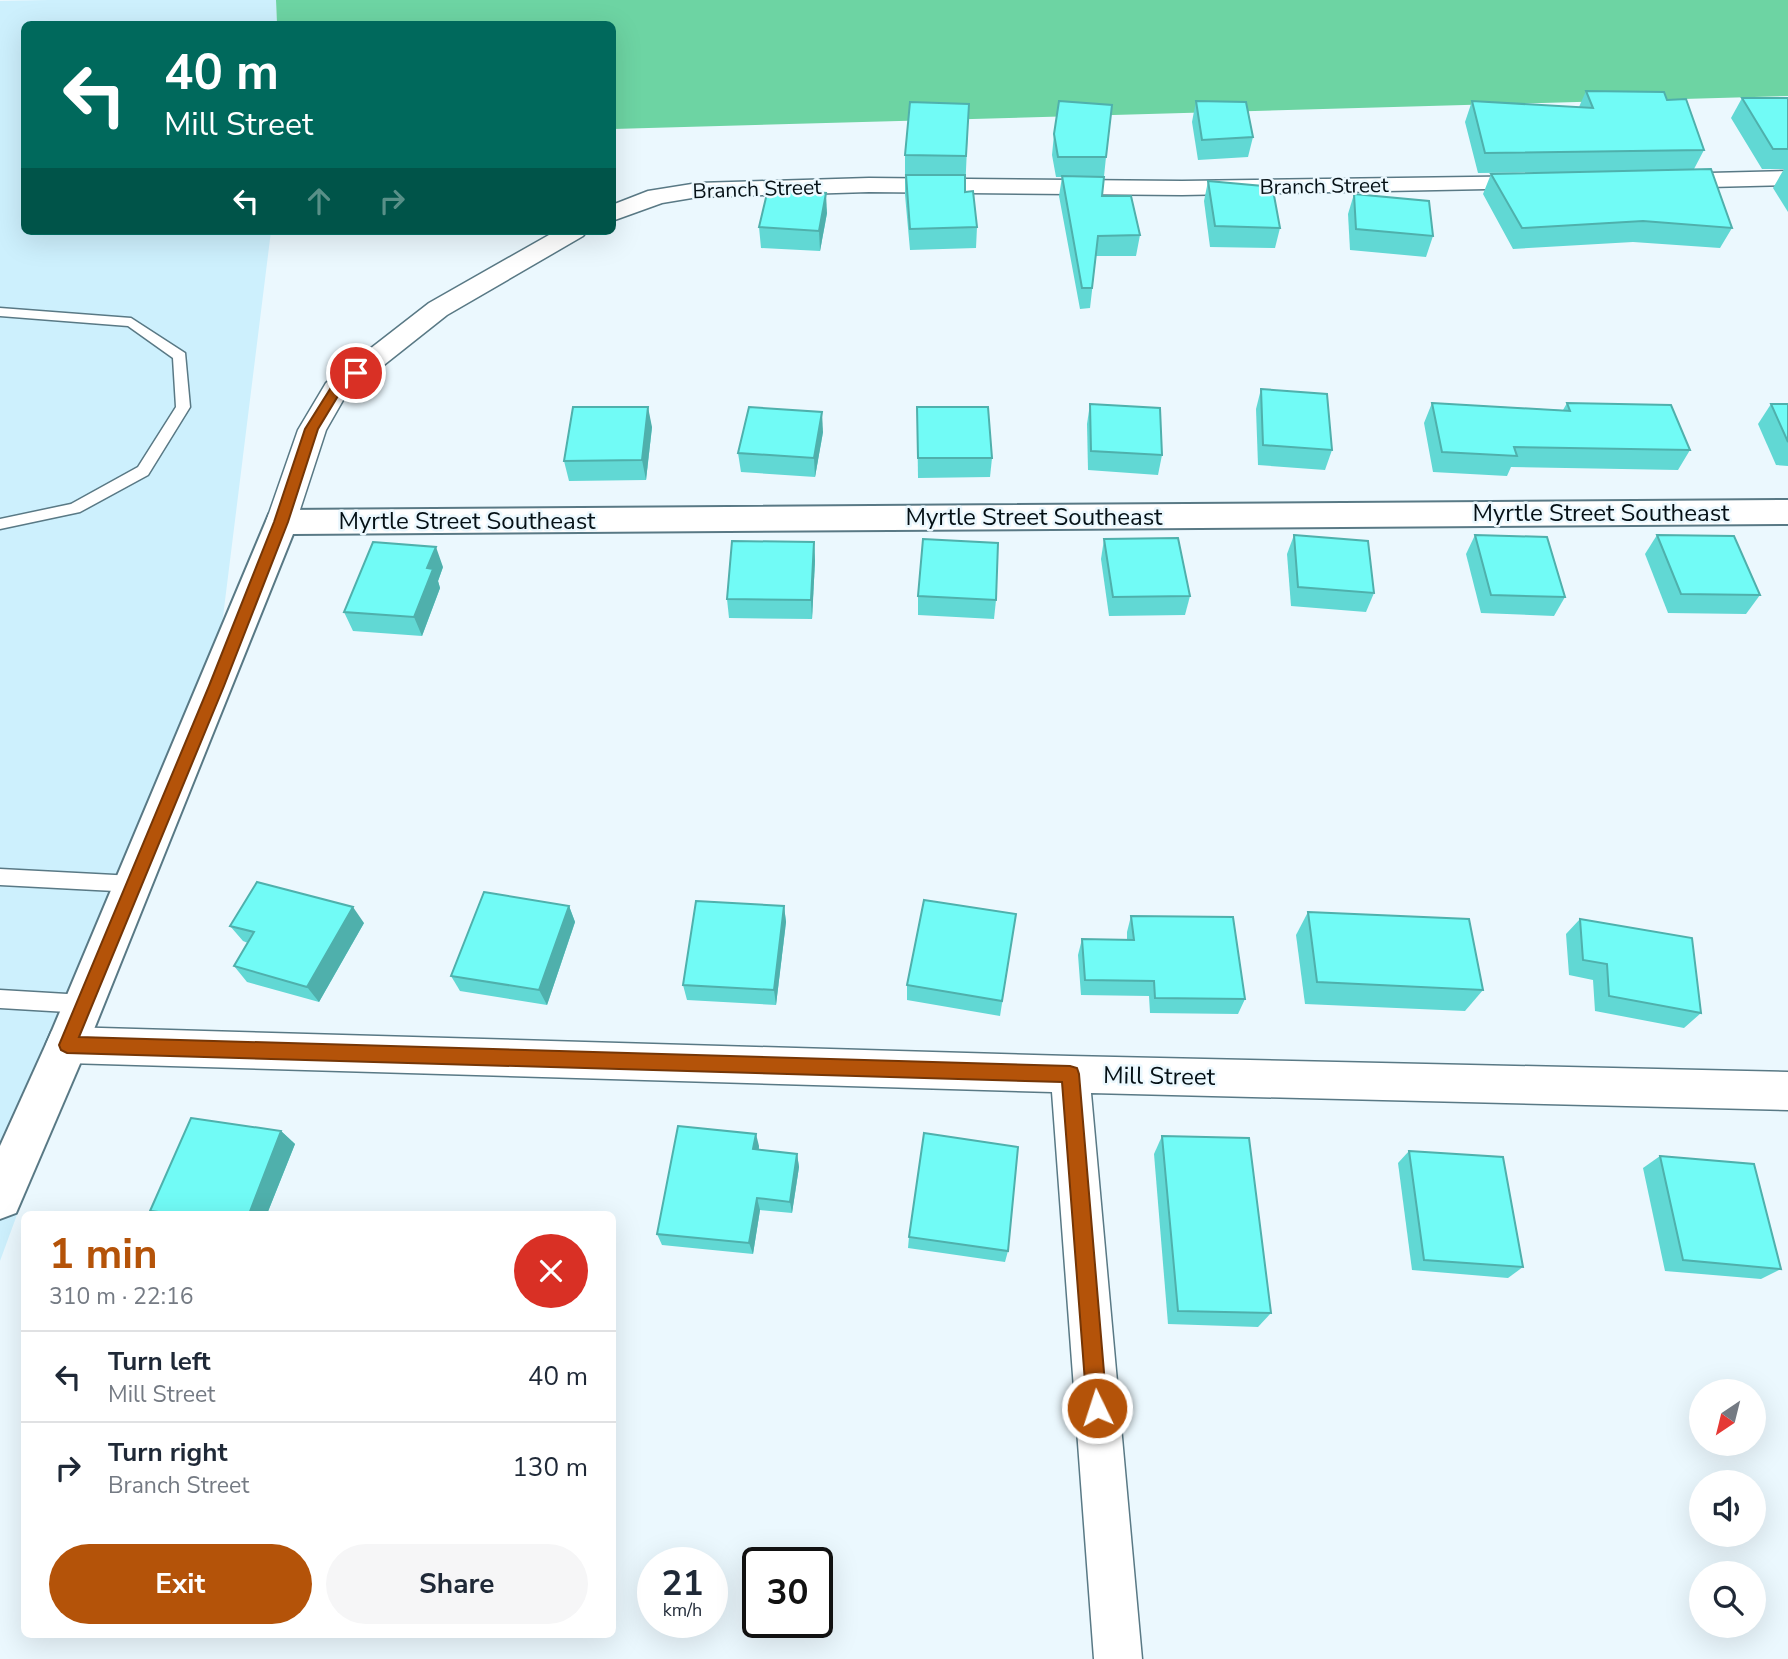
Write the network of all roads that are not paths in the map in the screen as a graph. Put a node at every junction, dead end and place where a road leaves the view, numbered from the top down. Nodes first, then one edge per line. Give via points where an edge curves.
1 (1788, 178) edge
2 (1652, 181) edge
3 (1555, 183) edge
4 (616, 212) edge
5 (567, 235) edge
6 (0, 312) edge
7 (1788, 512) edge
8 (281, 522) junction
9 (0, 524) edge
10 (0, 877) edge
11 (134, 884) junction
12 (0, 999) edge
13 (84, 1004) junction
14 (67, 1045) junction
15 (1070, 1074) junction
16 (1788, 1091) edge
17 (0, 1197) edge
18 (1118, 1659) edge

1 - 2 street
3 - 4 street, Branch Street via 1182,188 869,185 698,190 657,196
5 - 8 street via 438,309 336,389 312,429
6 - 9 lane via 131,322 180,356 183,407 144,471 75,508
7 - 8 street, Myrtle Street Southeast
8 - 11 street
10 - 11 lane
11 - 13 street
12 - 13 lane
13 - 14 street
14 - 15 street, Mill Street
14 - 17 street
15 - 16 street, Mill Street
15 - 18 street

